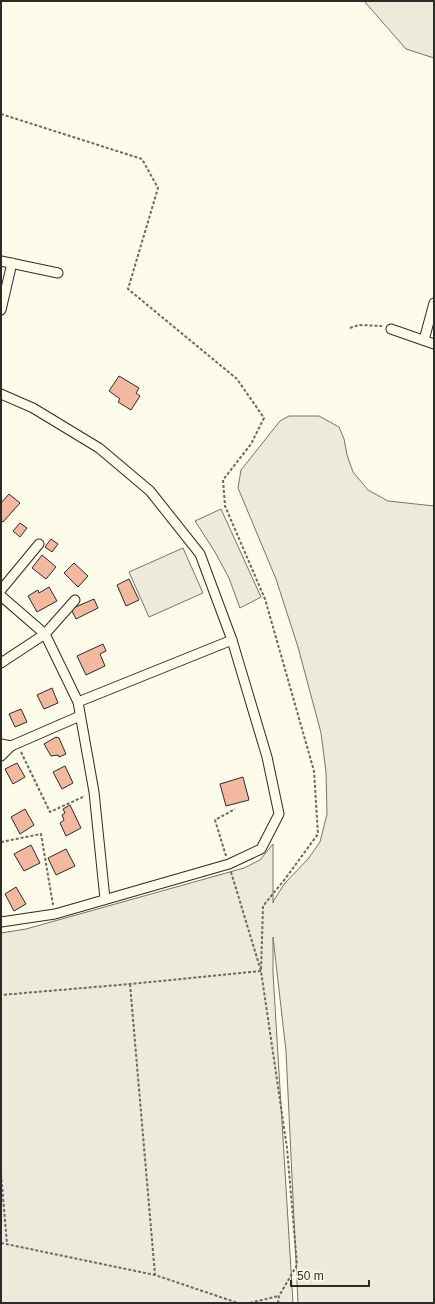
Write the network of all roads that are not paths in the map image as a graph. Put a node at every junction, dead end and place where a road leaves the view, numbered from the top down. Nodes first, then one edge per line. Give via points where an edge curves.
1 (1, 261) edge
2 (12, 263) junction
3 (58, 273) dead end
4 (434, 303) edge
5 (1, 310) edge
6 (391, 329) road end
7 (424, 340) junction
8 (434, 344) edge
9 (1, 394) edge
10 (39, 544) dead end
11 (1, 590) edge
12 (1, 596) edge
13 (75, 600) dead end
14 (45, 634) junction
15 (232, 640) junction
16 (1, 663) edge
17 (78, 702) junction
18 (80, 716) junction
19 (1, 744) edge
20 (14, 745) junction
21 (1, 756) edge
22 (105, 899) junction
23 (1, 922) edge

1 - 2 street
2 - 3 street
2 - 5 street
4 - 7 street
6 - 7 street
7 - 8 street
9 - 15 street via 33,408 99,448 150,491 200,554
10 - 11 street
12 - 14 street
13 - 14 street
14 - 16 street
14 - 17 street
15 - 17 street
15 - 22 street via 267,757 279,814 261,849 229,864
17 - 18 street
18 - 20 street
18 - 22 street via 94,792
19 - 20 street
20 - 21 street
22 - 23 street via 55,914

